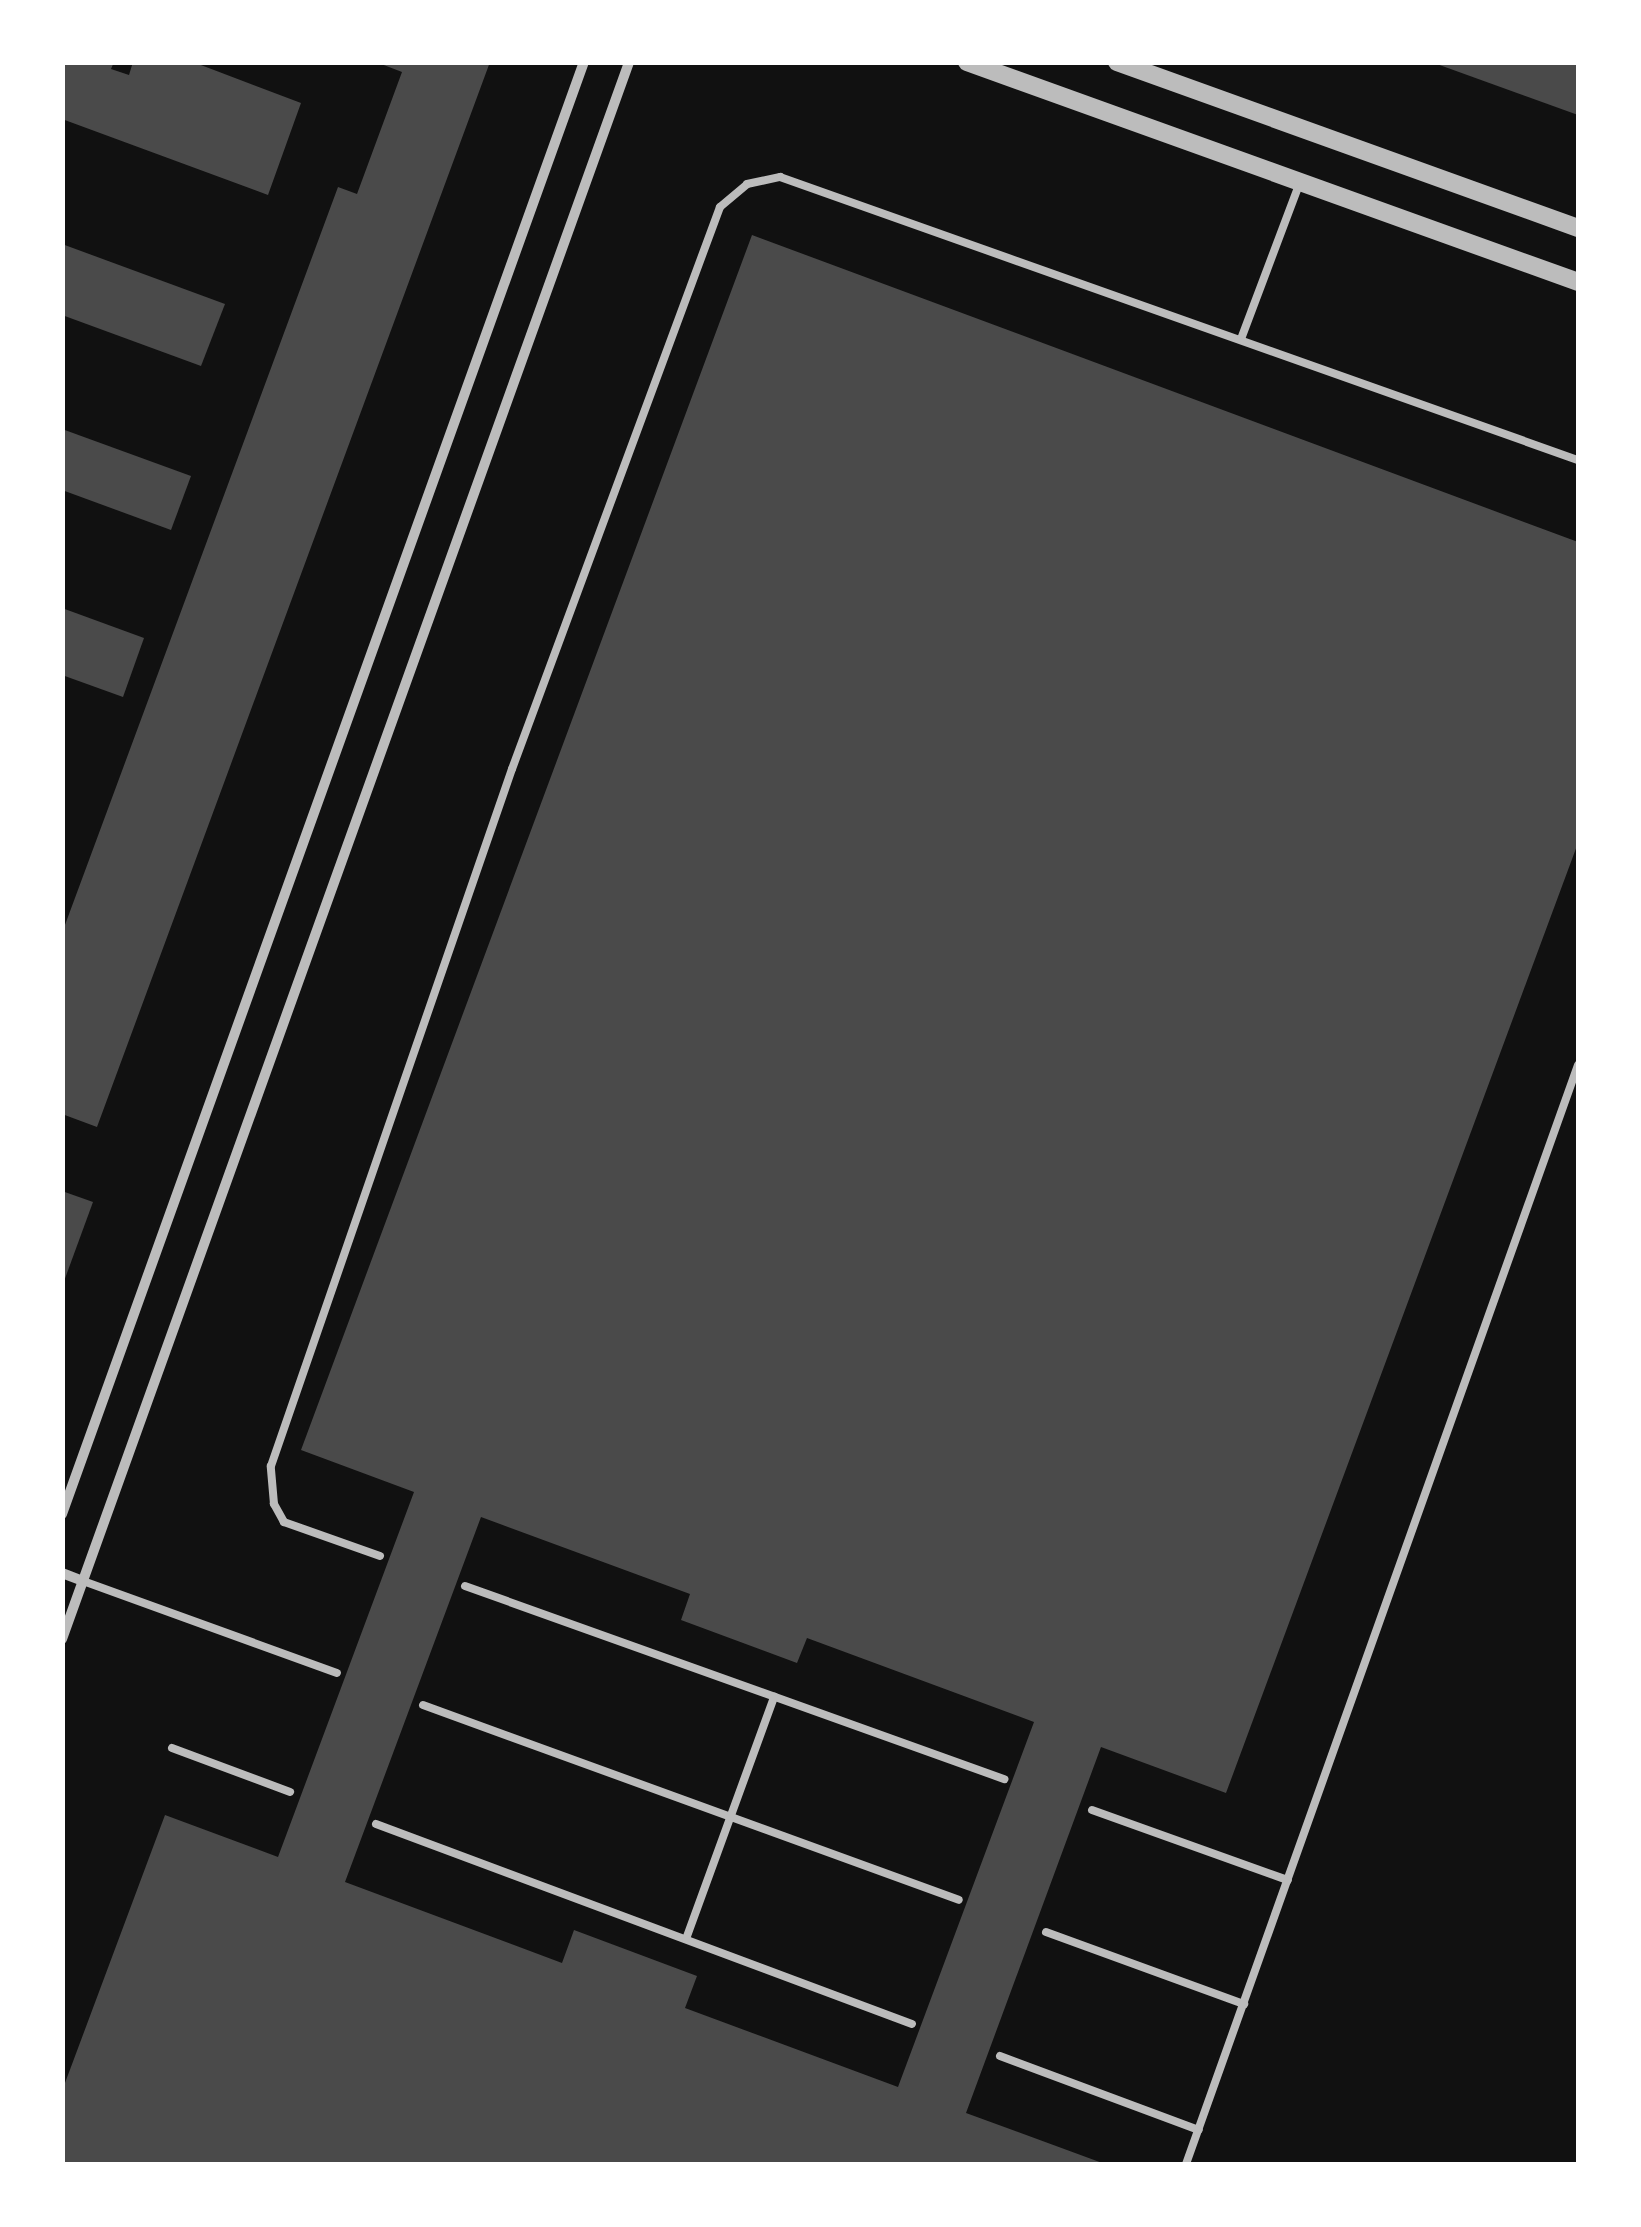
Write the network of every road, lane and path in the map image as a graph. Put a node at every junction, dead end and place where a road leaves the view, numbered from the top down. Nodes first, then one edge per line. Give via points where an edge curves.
1 (584, 62) edge
2 (629, 62) edge
3 (967, 62) edge
4 (1117, 62) edge
5 (1300, 183) junction
6 (1578, 228) edge
7 (1578, 282) edge
8 (1241, 340) junction
9 (1578, 460) edge
10 (1578, 1066) edge
11 (62, 1514) edge
12 (380, 1556) dead end
13 (62, 1573) edge
14 (83, 1580) junction
15 (466, 1586) dead end
16 (62, 1638) edge
17 (337, 1673) dead end
18 (774, 1697) junction
19 (423, 1705) dead end
20 (172, 1748) dead end
21 (1004, 1779) dead end
22 (290, 1792) dead end
23 (1092, 1810) dead end
24 (731, 1817) junction
25 (376, 1824) dead end
26 (1288, 1880) junction
27 (960, 1900) dead end
28 (1046, 1932) dead end
29 (686, 1939) junction
30 (1244, 2004) junction
31 (912, 2024) dead end
32 (1000, 2056) dead end
33 (1198, 2130) junction
34 (1186, 2164) edge

1 - 11 street
2 - 14 street
3 - 5 street
4 - 6 street
5 - 7 street
5 - 8 lane
8 - 9 lane
8 - 12 lane via 780,176 747,184 720,206 512,769 271,1466 274,1504 284,1522
10 - 26 lane
13 - 14 street
14 - 16 street
14 - 17 lane
15 - 18 lane
18 - 21 lane
18 - 24 lane
19 - 24 lane
20 - 22 lane
23 - 26 lane
24 - 27 lane
24 - 29 lane
25 - 29 lane
26 - 30 lane
28 - 30 lane
29 - 31 lane
30 - 33 lane
32 - 33 lane
33 - 34 lane

